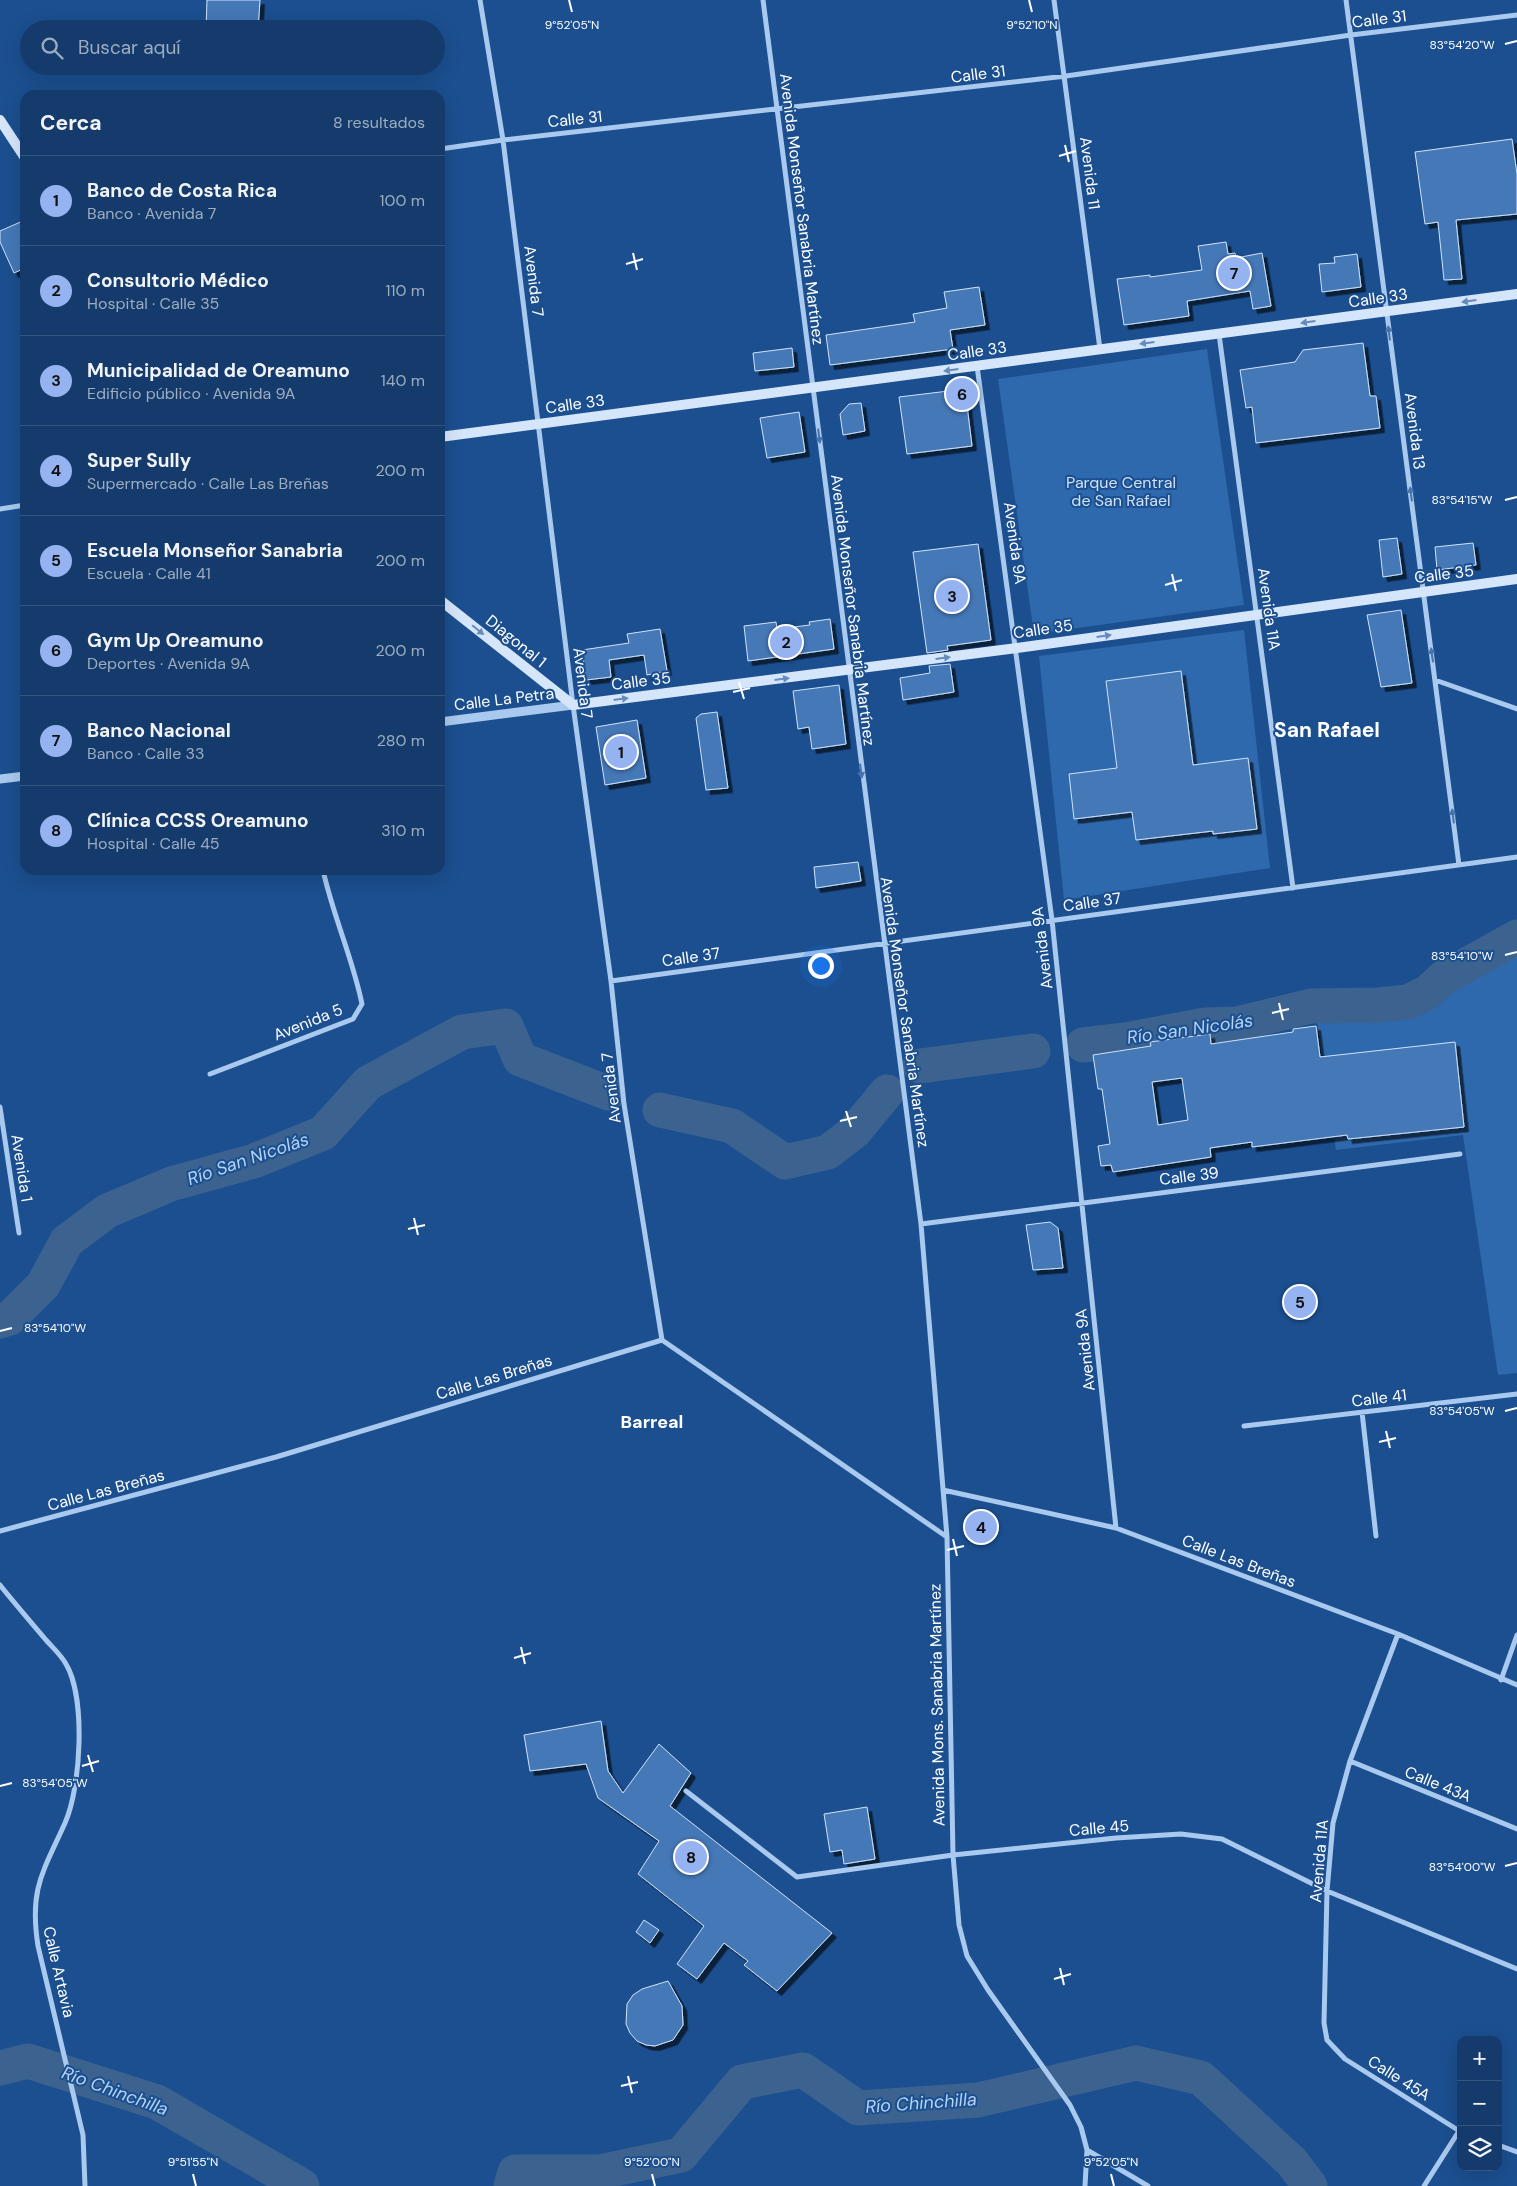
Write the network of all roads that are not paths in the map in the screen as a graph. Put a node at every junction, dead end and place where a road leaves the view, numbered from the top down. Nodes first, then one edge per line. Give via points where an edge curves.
1 (480, 0) edge
2 (763, 0) edge
3 (1054, 0) edge
4 (1346, 0) edge
5 (1517, 15) edge
6 (1350, 35) junction
7 (1066, 76) junction
8 (777, 110) junction
9 (0, 120) edge
10 (503, 140) junction
11 (445, 148) edge
12 (20, 150) edge
13 (1517, 294) edge
14 (1387, 312) junction
15 (1219, 334) junction
16 (1100, 350) junction
17 (977, 366) junction
18 (812, 388) junction
19 (539, 424) junction
20 (445, 436) edge
21 (20, 506) edge
22 (0, 509) edge
23 (1517, 579) edge
24 (1423, 591) junction
25 (445, 604) edge
26 (1257, 615) junction
27 (1017, 648) junction
28 (848, 670) junction
29 (1435, 680) junction
30 (572, 705) junction
31 (1517, 709) edge
32 (445, 721) edge
33 (20, 777) edge
34 (0, 779) edge
35 (1517, 857) edge
36 (1459, 865) junction
37 (324, 875) edge
38 (1292, 888) junction
39 (1052, 920) junction
40 (883, 944) junction
41 (611, 981) junction
42 (210, 1074) dead end
43 (0, 1107) edge
44 (1460, 1154) dead end
45 (1082, 1202) junction
46 (921, 1224) junction
47 (19, 1232) dead end
48 (662, 1340) junction
49 (1517, 1394) edge
50 (1362, 1412) junction
51 (1244, 1426) dead end
52 (943, 1490) junction
53 (1116, 1528) junction
54 (0, 1531) edge
55 (1376, 1536) dead end
56 (947, 1537) junction
57 (0, 1585) edge
58 (1398, 1634) junction
59 (1517, 1635) edge
60 (1501, 1680) junction
61 (1517, 1685) edge
62 (1350, 1761) junction
63 (686, 1791) dead end
64 (1517, 1829) edge
65 (953, 1855) junction
66 (1328, 1891) junction
67 (1517, 1969) edge
68 (1327, 2040) joint
69 (1457, 2130) edge
70 (1457, 2136) edge
71 (1502, 2146) edge
72 (1087, 2150) junction
73 (1517, 2152) edge
74 (85, 2186) edge
75 (1085, 2186) edge
76 (1148, 2186) edge
77 (1424, 2186) edge

1 - 10 street, Avenida 7
2 - 8 street, Avenida Monseñor Sanabria Martínez
3 - 7 street, Avenida 11
4 - 6 street, Avenida 13
5 - 6 street, Calle 31
6 - 7 street, Calle 31
6 - 14 street, Avenida 13
7 - 8 street, Calle 31
7 - 16 street, Avenida 11
8 - 10 street, Calle 31
8 - 18 street, Avenida Monseñor Sanabria Martínez
9 - 12 main road
10 - 11 street, Calle 31
10 - 19 street, Avenida 7
13 -> 14 main road, Calle 33
14 -> 15 main road, Calle 33
24 -> 14 street, Avenida 13
15 -> 16 main road, Calle 33
15 - 26 street, Avenida 11A
16 - 17 main road, Calle 33
17 -> 18 main road, Calle 33
17 - 27 street, Avenida 9A
18 - 19 main road, Calle 33
18 -> 28 street, Avenida Monseñor Sanabria Martínez
19 - 20 main road, Calle 33
19 - 30 street, Avenida 7
21 - 22 street
23 - 24 main road, Calle 35
24 - 26 main road, Calle 35
29 -> 24 street, Avenida 13
25 -> 30 main road, Diagonal 1
27 -> 26 main road, Calle 35
26 - 38 street, Avenida 11A
28 -> 27 main road, Calle 35
27 - 39 street, Avenida 9A
30 -> 28 main road, Calle 35
28 -> 40 street, Avenida Monseñor Sanabria Martínez
29 - 31 street
36 -> 29 street, Avenida 13
30 - 32 street, Calle La Petra
30 - 41 street, Avenida 7
33 - 34 street
35 - 36 street, Calle 37
36 - 38 street, Calle 37
37 - 42 street, Avenida 5 via 362,1004 352,1019
38 - 39 street, Calle 37
39 - 40 street, Calle 37
39 - 45 street, Avenida 9A
40 - 41 street, Calle 37
40 - 46 street, Avenida Monseñor Sanabria Martínez
41 - 48 street, Avenida 7 via 624,1104
43 - 47 street, Avenida 1
44 - 45 street, Calle 39
45 - 46 street, Calle 39
45 - 53 street, Avenida 9A
46 - 52 street, Avenida Mons. Sanabria Martínez
48 - 54 street, Calle Las Breñas via 276,1457
48 - 56 street
49 - 50 street, Calle 41
50 - 51 street, Calle 41
50 - 55 street
52 - 53 street, Calle Las Breñas
52 - 56 street, Avenida Mons. Sanabria Martínez
53 - 58 street, Calle Las Breñas
56 - 65 street, Avenida Mons. Sanabria Martínez
57 - 74 street, Calle Artavia via 66,1663 76,1688 78,1767 74,1801 44,1868 35,1898 34,1918 83,2136
58 - 60 street, Calle Las Breñas
58 - 62 street, Avenida 11A
59 - 60 street
60 - 61 street, Calle Las Breñas
62 - 64 street, Calle 43A
62 - 66 street, Avenida 11A via 1333,1822
63 - 65 street, Calle 45 via 797,1877
65 - 66 street, Calle 45 via 1181,1834 1222,1839
65 - 72 street, Avenida Mons. Sanabria Martínez via 959,1925 967,1956 1070,2105 1081,2127
66 - 67 street, Calle 45
66 - 68 street, Avenida 11A via 1323,1996
68 - 69 street, Calle 45A via 1345,2059
70 - 77 street
71 - 73 street
72 - 75 street, Avenida Mons. Sanabria Martínez
72 - 76 street

